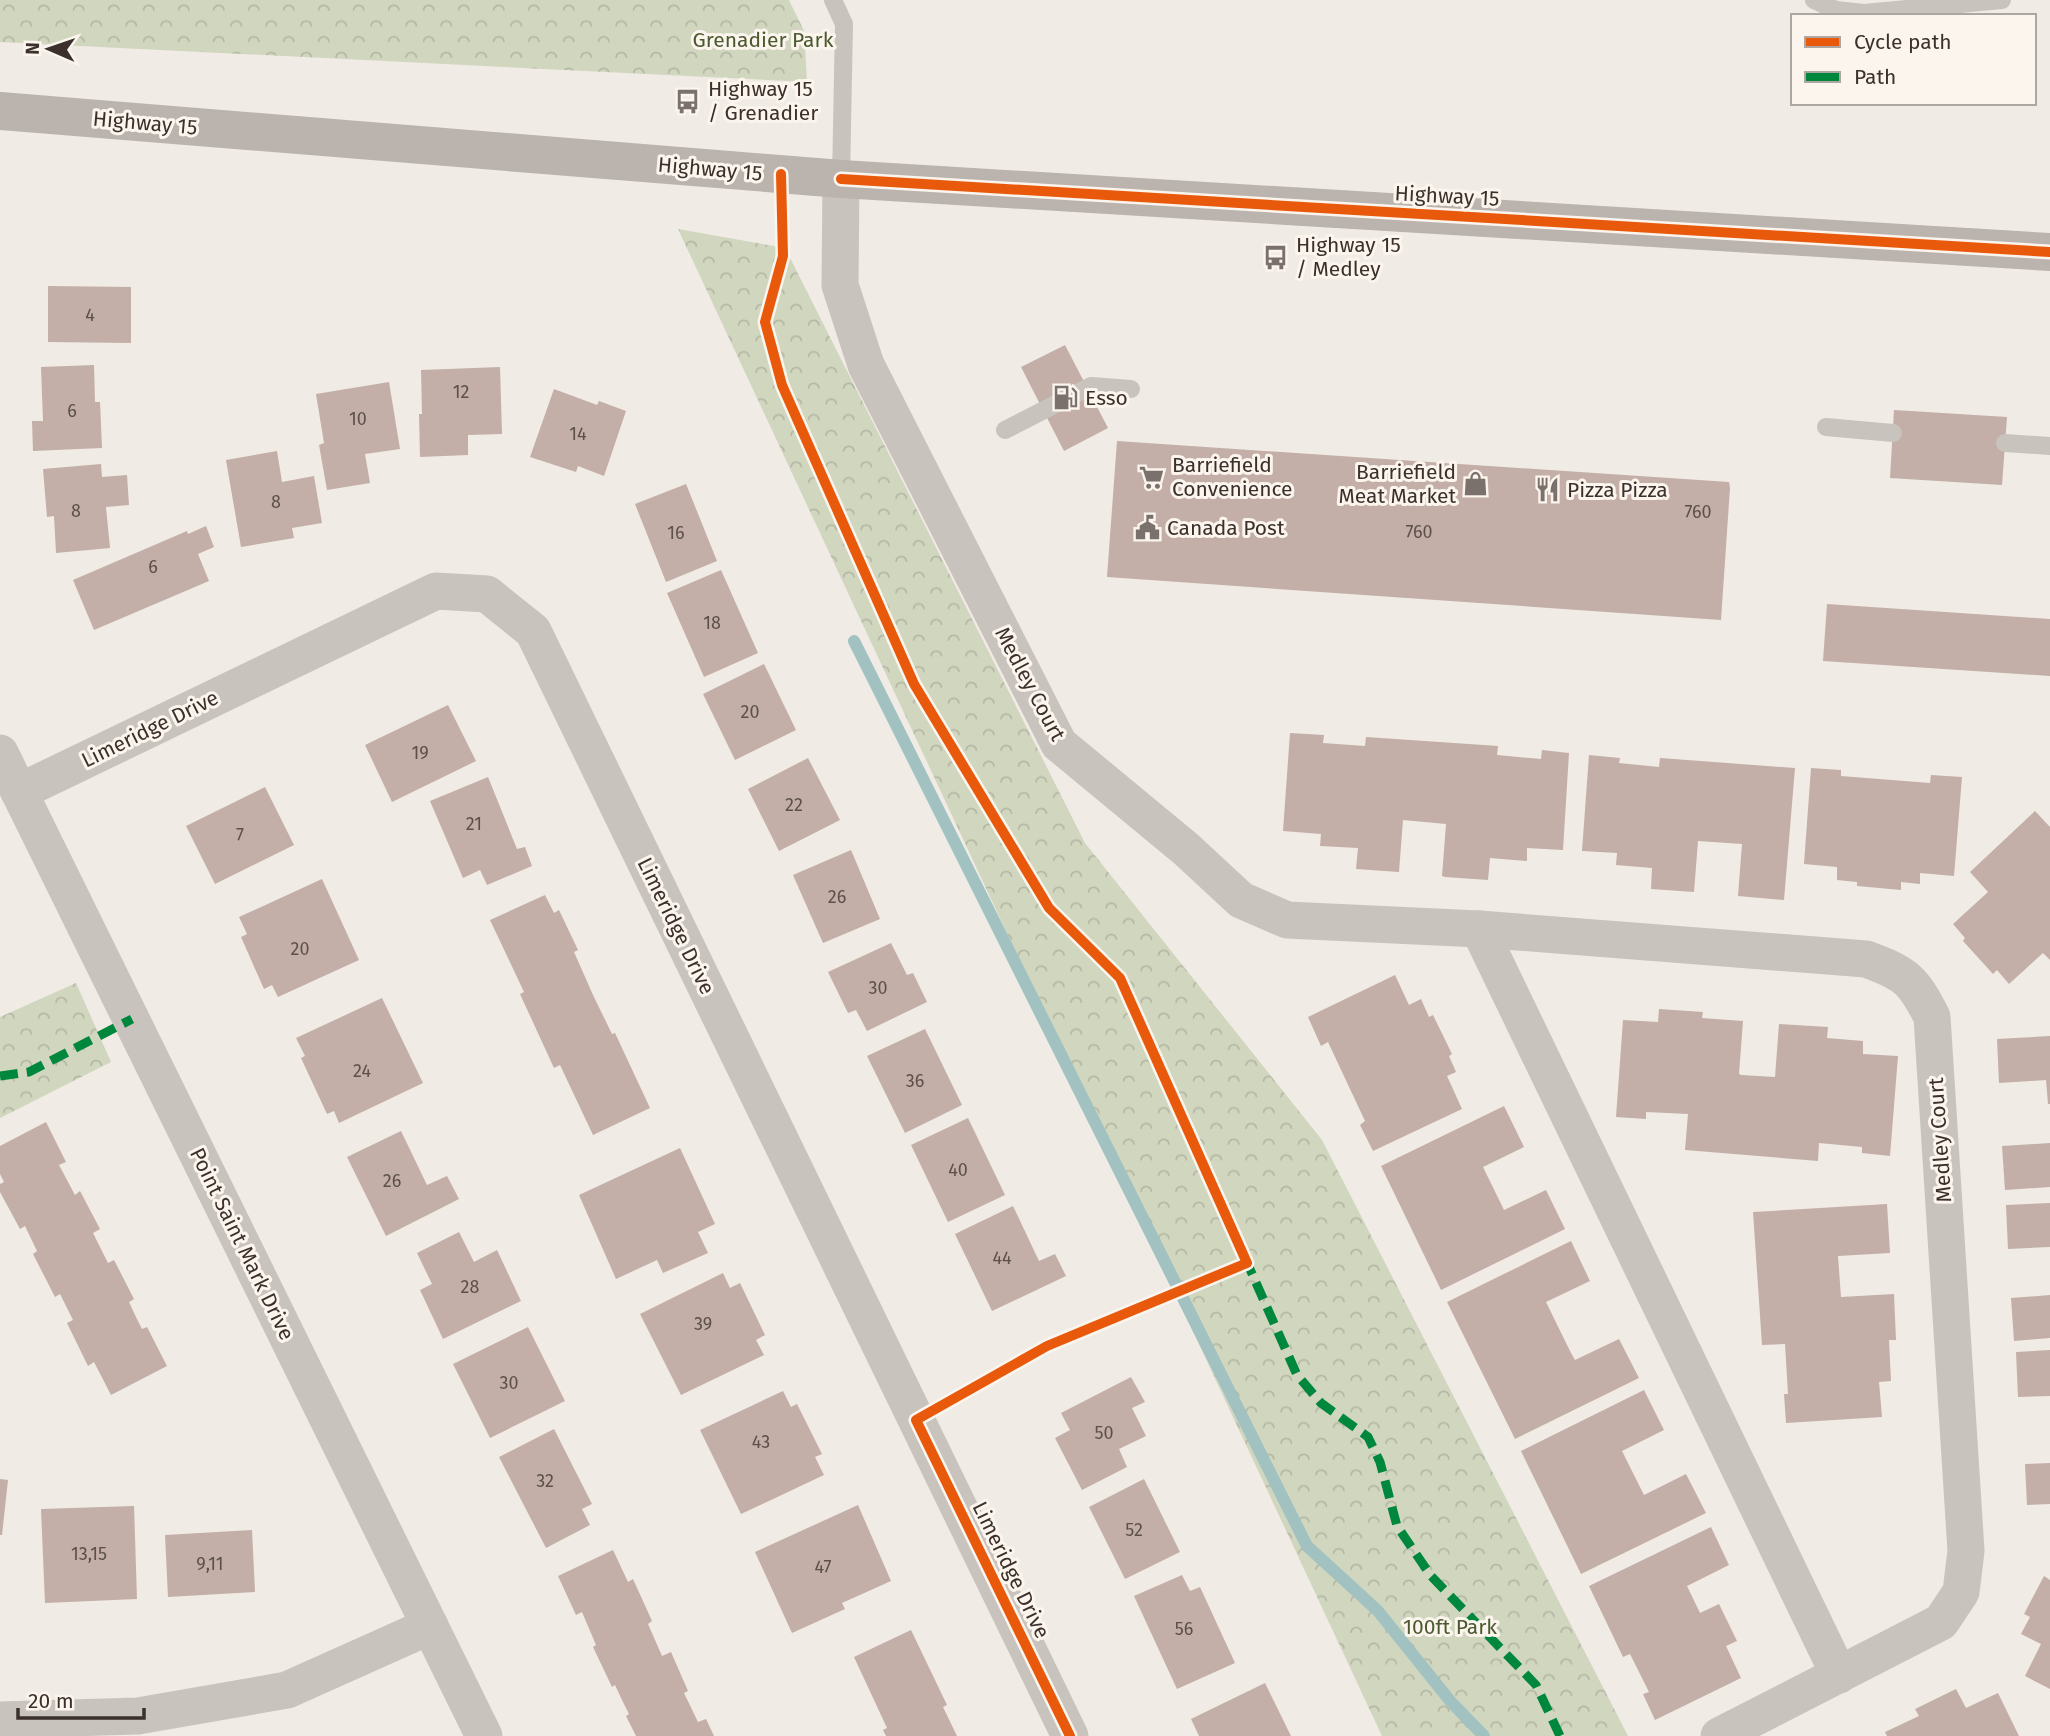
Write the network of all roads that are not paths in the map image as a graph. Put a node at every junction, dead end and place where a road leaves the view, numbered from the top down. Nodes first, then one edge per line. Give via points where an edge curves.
1 (834, 0) edge
2 (1814, 0) edge
3 (2002, 0) edge
4 (0, 111) edge
5 (841, 179) junction
6 (2050, 252) edge
7 (1131, 389) dead end
8 (1826, 427) dead end
9 (1005, 430) dead end
10 (1893, 433) dead end
11 (2005, 443) dead end
12 (2050, 446) edge
13 (0, 753) edge
14 (19, 792) junction
15 (1479, 929) junction
16 (430, 1626) junction
17 (1839, 1675) junction
18 (0, 1720) edge
19 (484, 1736) edge
20 (1070, 1736) edge
21 (1719, 1736) edge

1 - 5 lane via 844,24
2 - 3 lane via 1836,10 1864,13
4 - 5 main road, Highway 15
5 - 6 main road, Highway 15
5 - 15 street, Medley Court via 840,285 866,366 1059,744 1241,900 1275,915 1287,920
7 - 9 lane via 1091,386
8 - 10 lane
11 - 12 lane
13 - 14 street, Point Saint Mark Drive
14 - 16 street, Point Saint Mark Drive
14 - 20 street, Limeridge Drive via 436,591 486,594 533,631
15 - 17 street
15 - 17 street, Medley Court via 1866,958 1896,970 1920,992 1932,1017 1966,1551 1961,1592 1941,1622
16 - 18 street via 287,1690 138,1716
16 - 19 street, Point Saint Mark Drive
17 - 21 street, Medley Court

